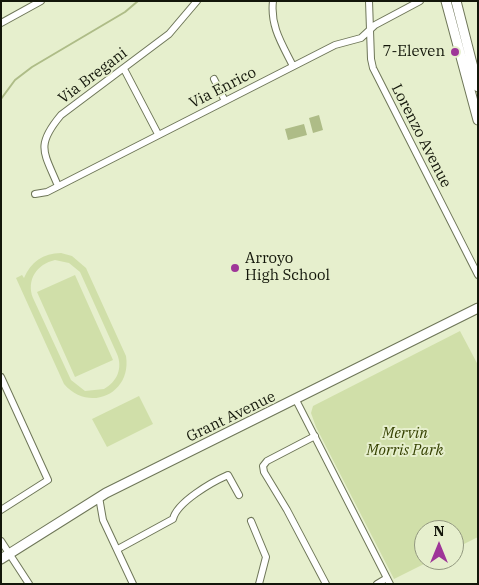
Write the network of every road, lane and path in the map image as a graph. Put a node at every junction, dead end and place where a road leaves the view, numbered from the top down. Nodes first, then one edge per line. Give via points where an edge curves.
1 (41, 1) edge
2 (197, 1) edge
3 (273, 1) edge
4 (369, 1) edge
5 (420, 1) edge
6 (446, 1) edge
7 (456, 1) edge
8 (26, 4) edge
9 (1, 23) edge
10 (370, 31) junction
11 (293, 66) junction
12 (124, 69) junction
13 (214, 79) dead end
14 (478, 87) edge
15 (225, 101) junction
16 (478, 120) edge
17 (158, 134) junction
18 (58, 186) junction
19 (35, 194) dead end
20 (478, 275) edge
21 (478, 308) edge
22 (1, 377) edge
23 (296, 400) junction
24 (315, 436) junction
25 (239, 494) dead end
26 (99, 497) junction
27 (1, 510) edge
28 (251, 521) dead end
29 (1, 541) edge
30 (118, 549) junction
31 (10, 553) junction
32 (1, 558) edge
33 (388, 581) edge
34 (29, 584) edge
35 (133, 584) edge
36 (259, 584) edge
37 (326, 584) edge
38 (377, 584) edge

1 - 8 street
2 - 12 street, Via Bregani via 169,34
3 - 11 street via 274,29
4 - 10 street, Lorenzo Avenue
5 - 10 street, Via Enrico via 375,25
6 - 16 main road
7 - 14 main road
8 - 9 street
10 - 11 street, Via Enrico via 361,38 335,45
10 - 20 street, Lorenzo Avenue via 373,68
11 - 15 street, Via Enrico
12 - 17 street
12 - 18 street, Via Bregani via 61,115 44,140 44,154
13 - 15 street
15 - 17 street, Via Enrico
17 - 18 street, Via Enrico
18 - 19 street, Via Enrico
21 - 23 main road, Grant Avenue
22 - 27 street via 48,480
23 - 24 street
23 - 26 main road, Grant Avenue
24 - 33 street
24 - 37 street via 263,466
25 - 30 street via 228,475 211,482 175,511 173,520
26 - 30 street via 103,520
26 - 31 main road, Grant Avenue
28 - 36 street via 266,557
29 - 31 street
30 - 35 street
31 - 32 main road, Grant Avenue
31 - 34 street
33 - 38 street

